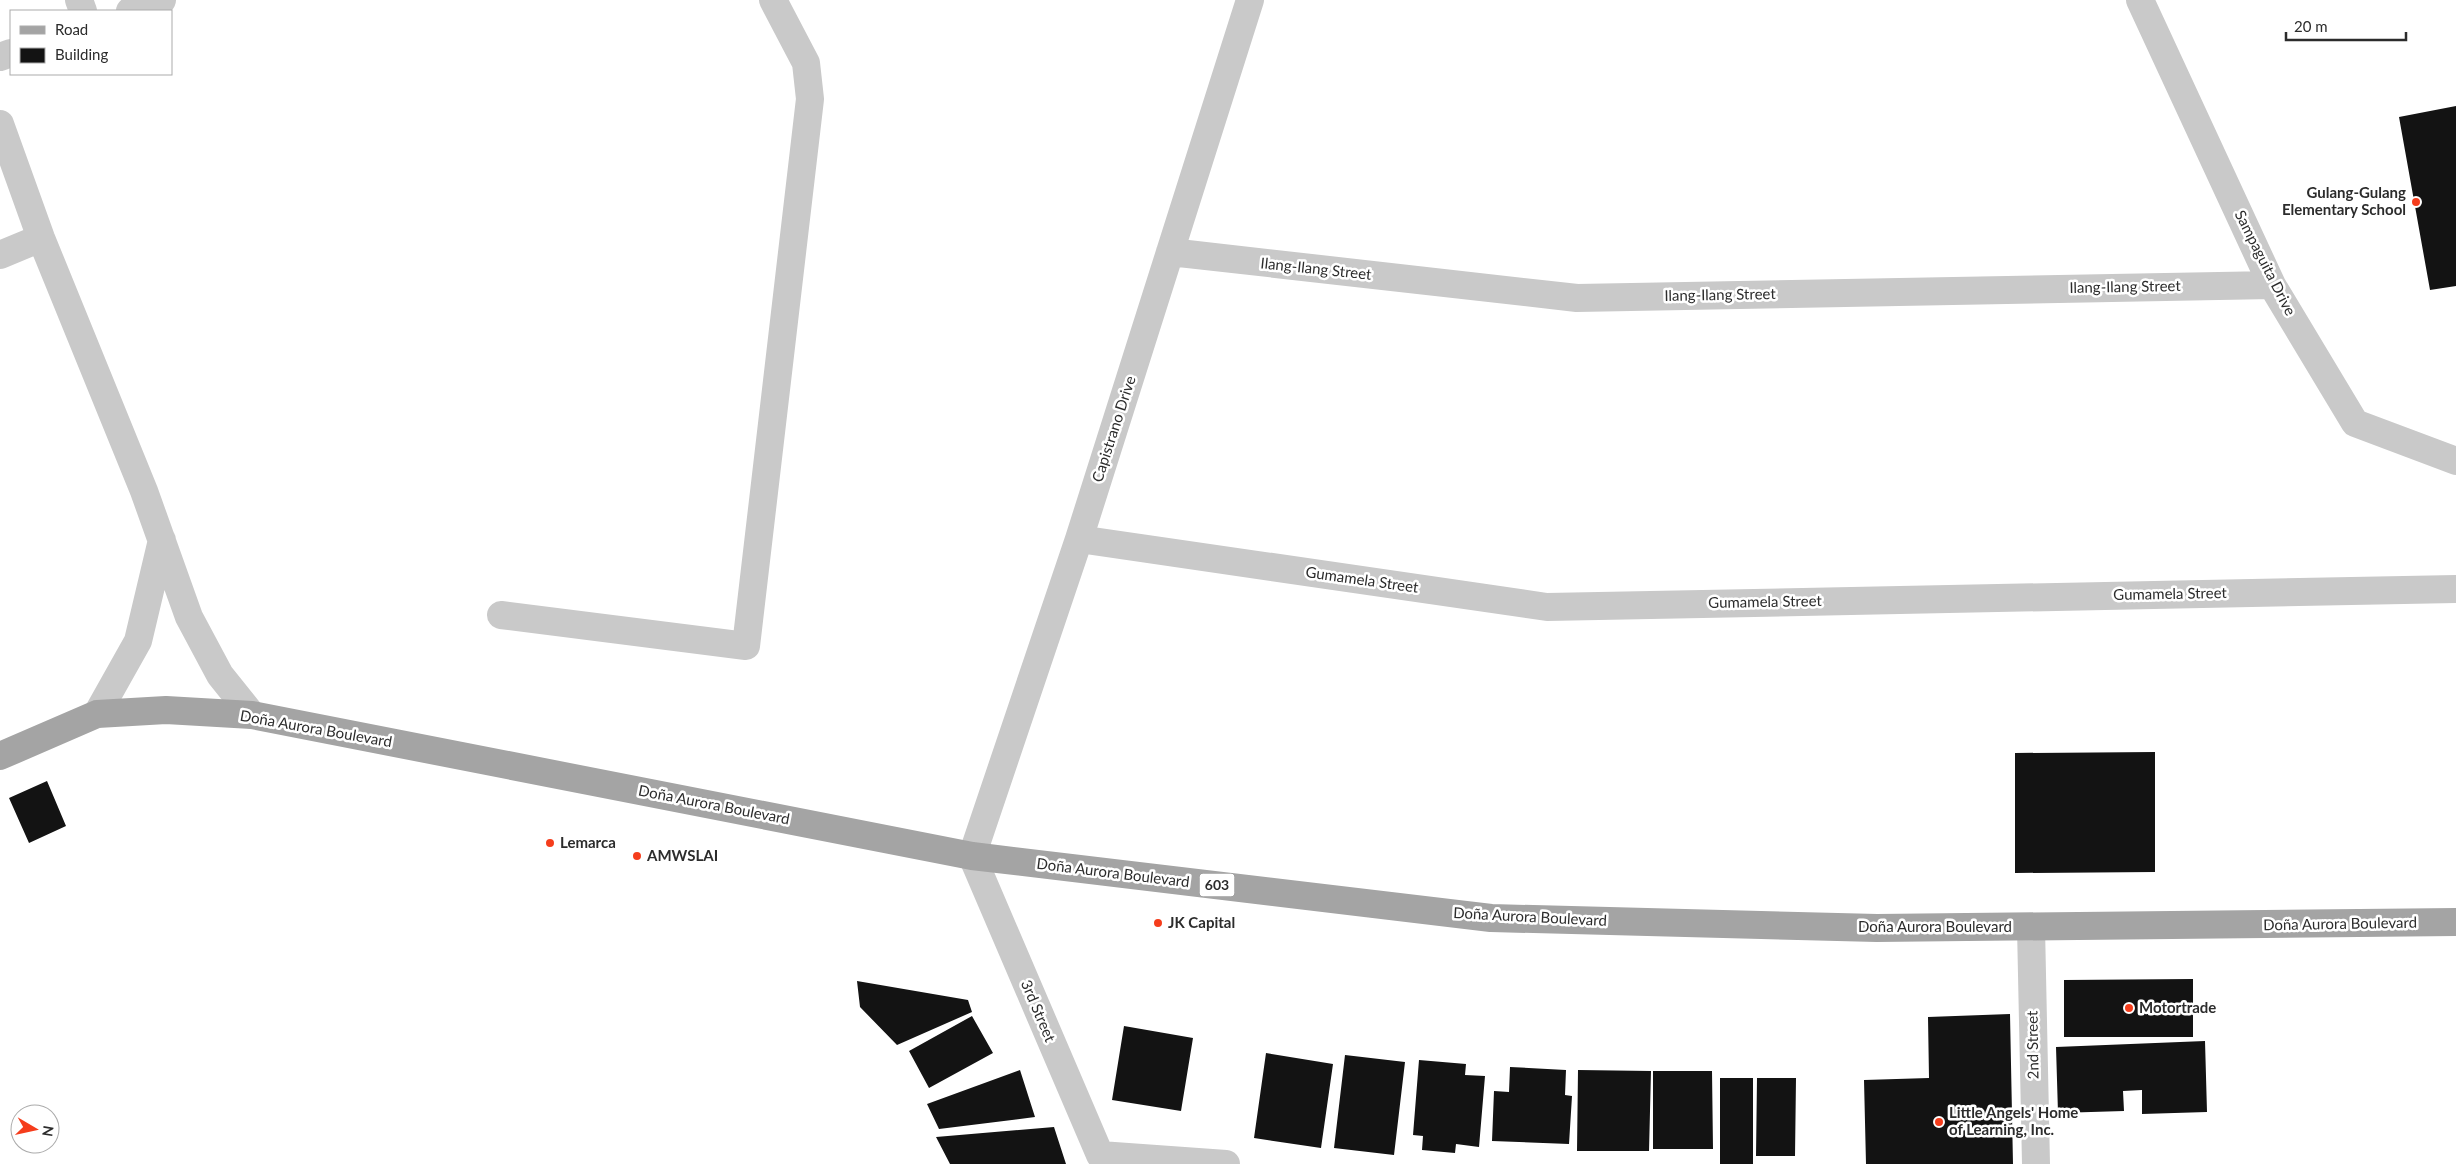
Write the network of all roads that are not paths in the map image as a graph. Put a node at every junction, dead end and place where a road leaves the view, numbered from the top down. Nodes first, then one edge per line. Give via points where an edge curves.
1 (162, 0) edge
2 (773, 0) edge
3 (1250, 0) edge
4 (2140, 0) edge
5 (133, 10) edge
6 (0, 124) edge
7 (41, 238) junction
8 (1170, 252) junction
9 (0, 255) edge
10 (2272, 285) junction
11 (2456, 461) edge
12 (1079, 538) junction
13 (162, 540) junction
14 (2456, 589) edge
15 (501, 615) dead end
16 (97, 714) junction
17 (252, 715) junction
18 (0, 756) edge
19 (972, 856) junction
20 (2456, 922) edge
21 (2030, 927) junction
22 (1103, 1159) edge
23 (1226, 1164) edge
24 (2036, 1164) edge

1 - 5 street
2 - 15 street via 806,63 810,99 746,646
3 - 8 street, Capistrano Drive
4 - 10 street, Sampaguita Drive
6 - 7 street
7 - 9 street
7 - 13 street
8 - 10 street, Ilang-Ilang Street via 1577,298
8 - 12 street, Capistrano Drive
10 - 11 street, Sampaguita Drive via 2355,423
12 - 14 street, Gumamela Street via 1547,607
12 - 19 street, Capistrano Drive
13 - 16 street via 138,641
13 - 17 street via 189,617 220,675
16 - 17 main road, Doña Aurora Boulevard / 603 via 166,710
16 - 18 main road, Doña Aurora Boulevard / 603
17 - 19 main road, Doña Aurora Boulevard / 603
19 - 21 main road, Doña Aurora Boulevard / 603 via 1491,918 1877,928
19 - 22 street, 3rd Street
20 - 21 main road, Doña Aurora Boulevard / 603
21 - 24 street, 2nd Street
22 - 23 street

